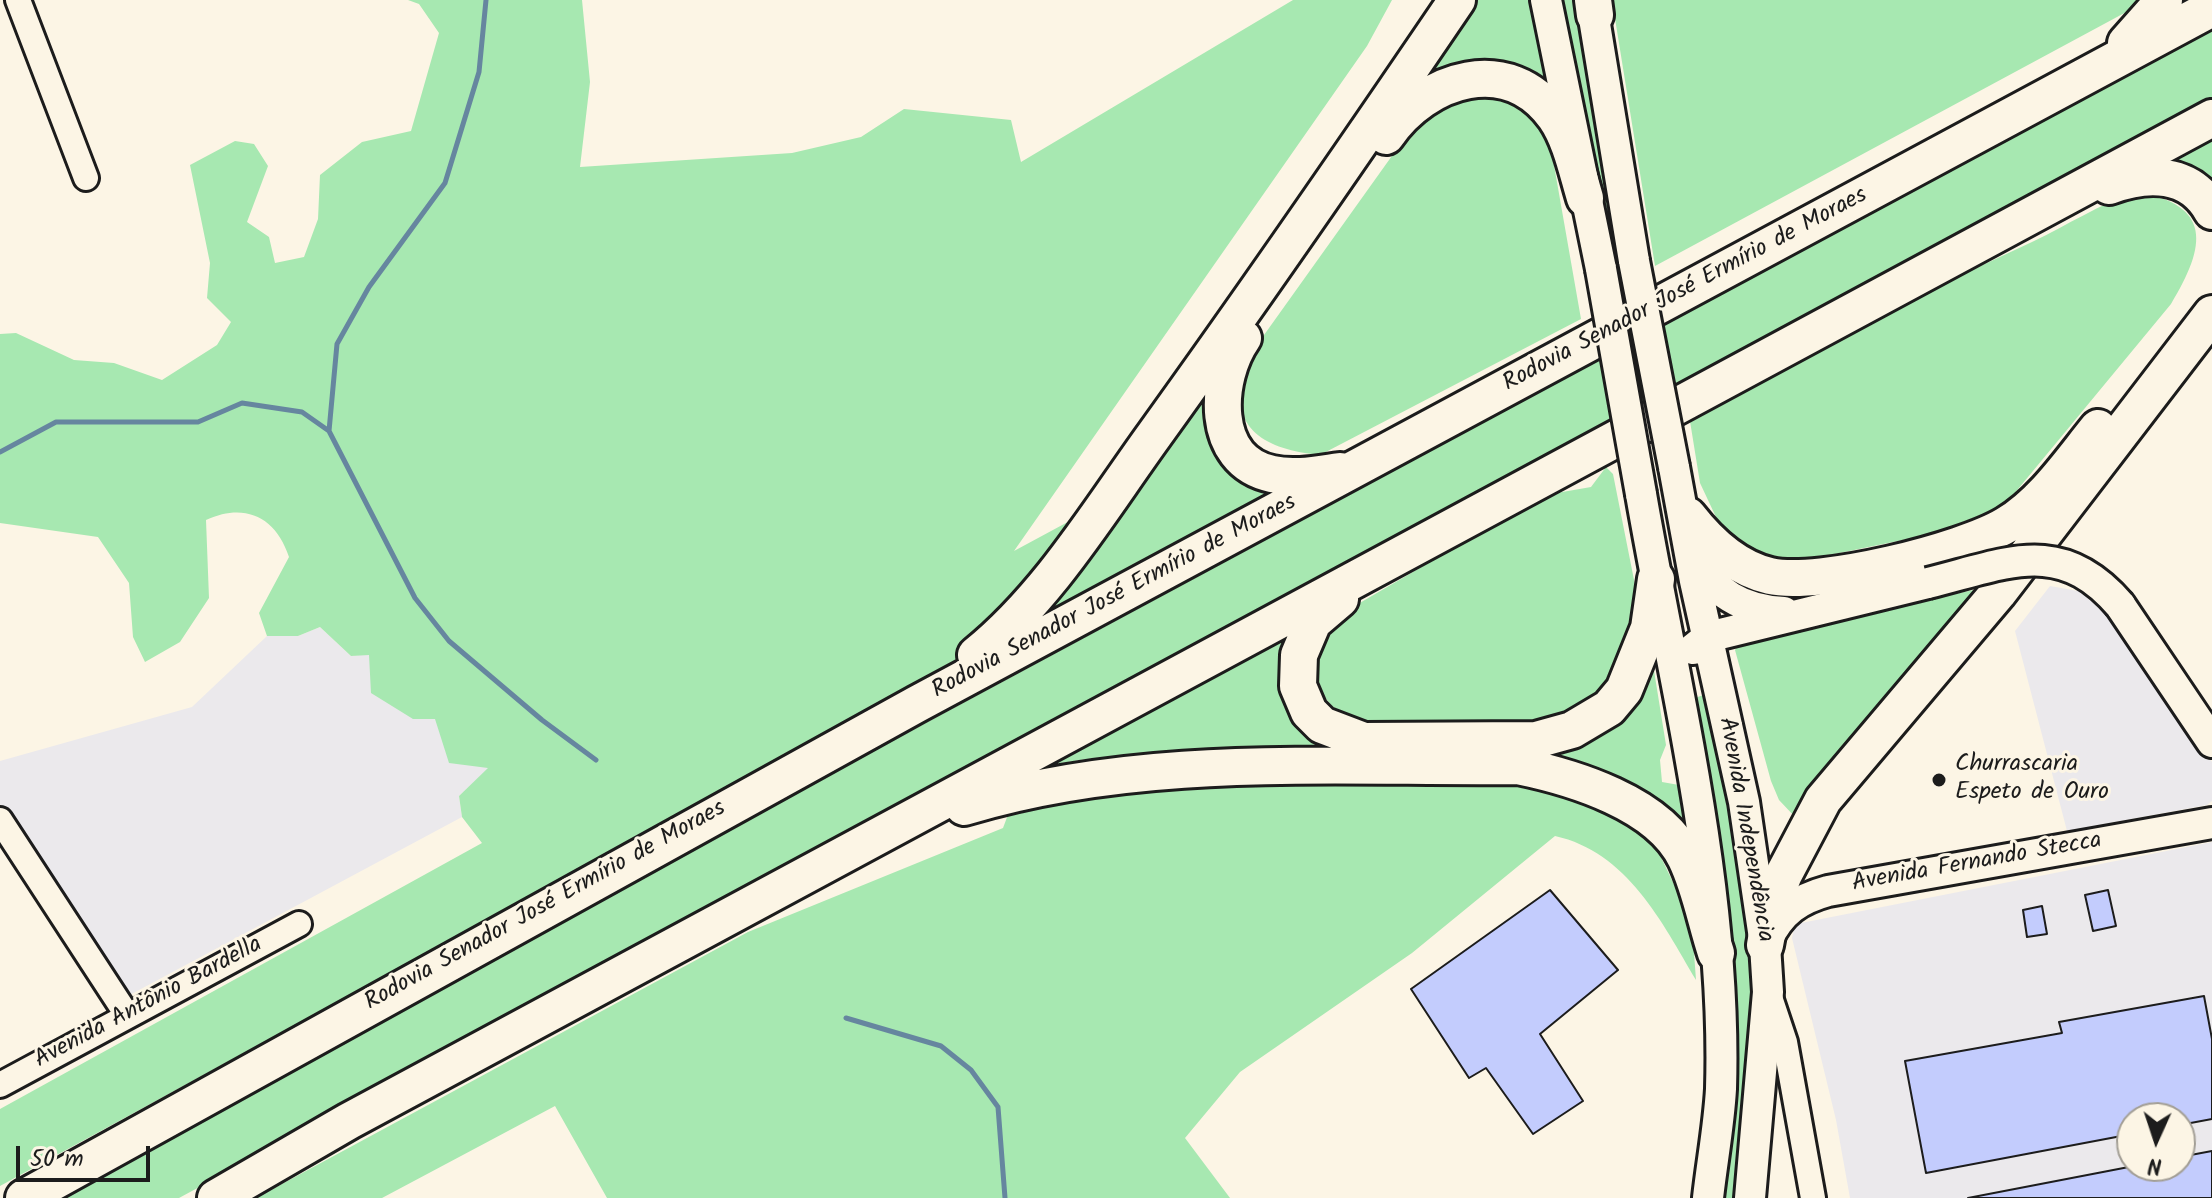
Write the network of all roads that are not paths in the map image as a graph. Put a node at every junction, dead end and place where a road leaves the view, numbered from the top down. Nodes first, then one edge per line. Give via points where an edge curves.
1 (18, 0) edge
2 (1457, 0) edge
3 (1546, 0) edge
4 (2164, 0) edge
5 (1593, 5) edge
6 (2212, 8) edge
7 (2044, 97) junction
8 (2212, 118) edge
9 (86, 178) dead end
10 (1585, 198) junction
11 (2212, 211) edge
12 (2015, 223) junction
13 (2212, 286) edge
14 (2212, 314) edge
15 (1358, 468) junction
16 (1674, 470) junction
17 (1688, 516) junction
18 (1373, 570) junction
19 (1656, 579) junction
20 (1806, 611) junction
21 (1708, 637) junction
22 (1675, 671) junction
23 (917, 704) junction
24 (2212, 742) edge
25 (0, 820) edge
26 (2212, 823) edge
27 (897, 827) junction
28 (299, 924) dead end
29 (1765, 945) junction
30 (1716, 953) junction
31 (1768, 992) junction
32 (127, 1015) junction
33 (0, 1085) edge
34 (222, 1196) edge
35 (24, 1198) edge
36 (1708, 1198) edge
37 (1750, 1198) edge
38 (1813, 1198) edge

1 - 9 street
2 - 23 highway via 1075,545 1006,631
3 - 10 main road, Avenida Independência
4 - 7 highway via 2128,41
5 - 16 main road, bridge
6 - 7 highway, Rodovia Senador José Ermírio de Moraes
7 - 15 highway, Rodovia Senador José Ermírio de Moraes
8 - 12 highway
10 - 15 highway via 1557,119 1538,98 1509,83 1474,78 1442,86 1392,126 1239,345 1223,388 1222,415 1248,464 1270,474 1305,476
10 - 19 main road, Avenida Independência, bridge
11 - 12 highway via 2177,180 2141,175
12 - 18 highway
13 - 17 highway via 2032,505 1979,538 1867,568 1773,577 1730,558
14 - 29 highway via 1998,593 1823,800 1784,874
15 - 23 highway, Rodovia Senador José Ermírio de Moraes
16 - 17 main road
16 - 21 main road, Avenida Independência
17 - 20 main road via 1702,566 1721,592 1763,610
18 - 19 highway via 1313,622 1299,655 1298,686 1309,712 1331,730 1364,741 1511,742 1572,730 1609,708 1624,690 1649,628
18 - 27 highway
19 - 22 main road, Avenida Independência
20 - 21 main road
20 - 24 main road, bridge via 2000,566 2059,562 2085,571 2120,605
21 - 22 main road via 1677,663
21 - 29 main road, Avenida Independência via 1744,802
22 - 30 main road, Avenida Independência via 1706,844
23 - 35 highway, Rodovia Senador José Ermírio de Moraes
25 - 32 street
26 - 29 main road, Avenida Fernando Stecca via 1802,898 1783,913
27 - 30 highway via 989,799 1103,775 1175,769 1518,766 1571,777 1662,826 1686,857
27 - 34 highway via 349,1121
28 - 32 street, Avenida Antônio Bardella
29 - 31 main road, Avenida Independência
30 - 36 main road, Avenida Independência via 1721,1092
31 - 37 main road, Avenida Independência
31 - 38 street via 1785,1042
32 - 33 street, Avenida Antônio Bardella

